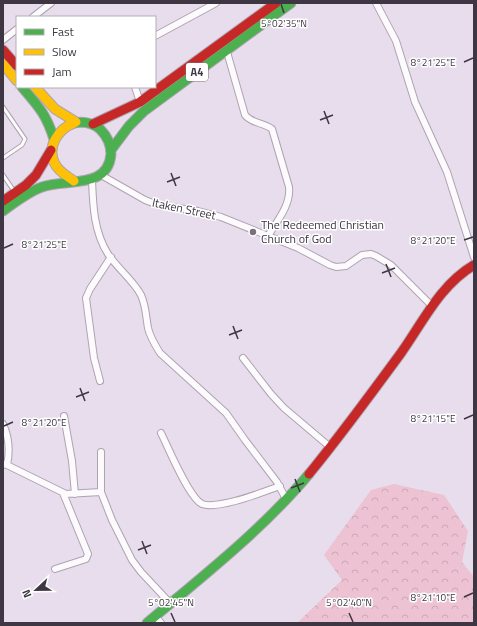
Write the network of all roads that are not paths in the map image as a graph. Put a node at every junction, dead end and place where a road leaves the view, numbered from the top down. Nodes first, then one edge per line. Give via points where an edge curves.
1 (51, 3) edge
2 (216, 3) edge
3 (276, 3) edge
4 (291, 3) edge
5 (376, 3) edge
6 (34, 16) edge
7 (16, 30) edge
8 (156, 35) edge
9 (3, 40) edge
10 (3, 50) edge
11 (227, 52) junction
12 (3, 64) edge
13 (16, 65) edge
14 (16, 79) edge
15 (23, 88) edge
16 (36, 88) edge
17 (135, 88) edge
18 (140, 102) junction
19 (3, 107) edge
20 (76, 122) junction
21 (93, 124) junction
22 (54, 139) junction
23 (51, 150) junction
24 (111, 150) junction
25 (3, 158) edge
26 (3, 175) edge
27 (96, 178) junction
28 (74, 181) junction
29 (15, 192) junction
30 (3, 201) edge
31 (3, 212) edge
32 (268, 236) junction
33 (111, 257) junction
34 (474, 257) edge
35 (474, 265) edge
36 (432, 306) junction
37 (243, 358) dead end
38 (100, 381) dead end
39 (64, 416) dead end
40 (3, 424) edge
41 (161, 433) dead end
42 (330, 447) junction
43 (101, 452) dead end
44 (5, 464) edge
45 (280, 486) junction
46 (101, 492) junction
47 (63, 493) junction
48 (75, 494) junction
49 (286, 499) junction
50 (55, 569) dead end
51 (170, 603) junction
52 (158, 620) edge
53 (147, 623) edge

1 - 6 street
2 - 8 street
3 - 18 main road, A4
4 - 11 main road, A4
5 - 34 street via 396,40 415,102 447,172
7 - 9 street
10 - 13 main road
11 - 24 main road, A4 via 144,111
11 - 32 street via 245,115 249,120 272,129 289,187 288,202
12 - 14 main road
15 - 22 main road via 42,110
16 - 20 main road via 55,109
17 - 18 street
18 - 21 main road, A4
19 - 25 lane via 25,139 22,145
20 - 21 main road
20 - 22 main road via 61,130
21 - 24 main road via 102,130
22 - 23 main road
23 - 28 main road via 52,159 60,173
23 - 29 main road via 36,175
24 - 27 main road, A4 via 107,168
26 - 29 lane
27 - 28 main road via 83,182
27 - 32 street, Itaken Street via 158,205 221,217
27 - 33 street via 94,217 103,244
28 - 31 main road via 44,186
29 - 30 main road
32 - 36 street, Itaken Street via 336,267 346,266 362,255 376,256 391,265
33 - 38 street via 86,298 94,358
33 - 45 street via 140,293 152,341 160,353 223,410
35 - 36 main road via 452,281
36 - 42 main road
37 - 42 street via 284,408
39 - 48 street
40 - 44 street via 9,443
41 - 45 street via 193,496 203,504 215,505 236,501
42 - 49 main road
43 - 46 street
44 - 47 street
45 - 49 street
46 - 48 street
46 - 51 street via 132,560
47 - 48 street
47 - 50 street via 88,554 83,560
49 - 51 main road
51 - 52 main road
52 - 53 main road

